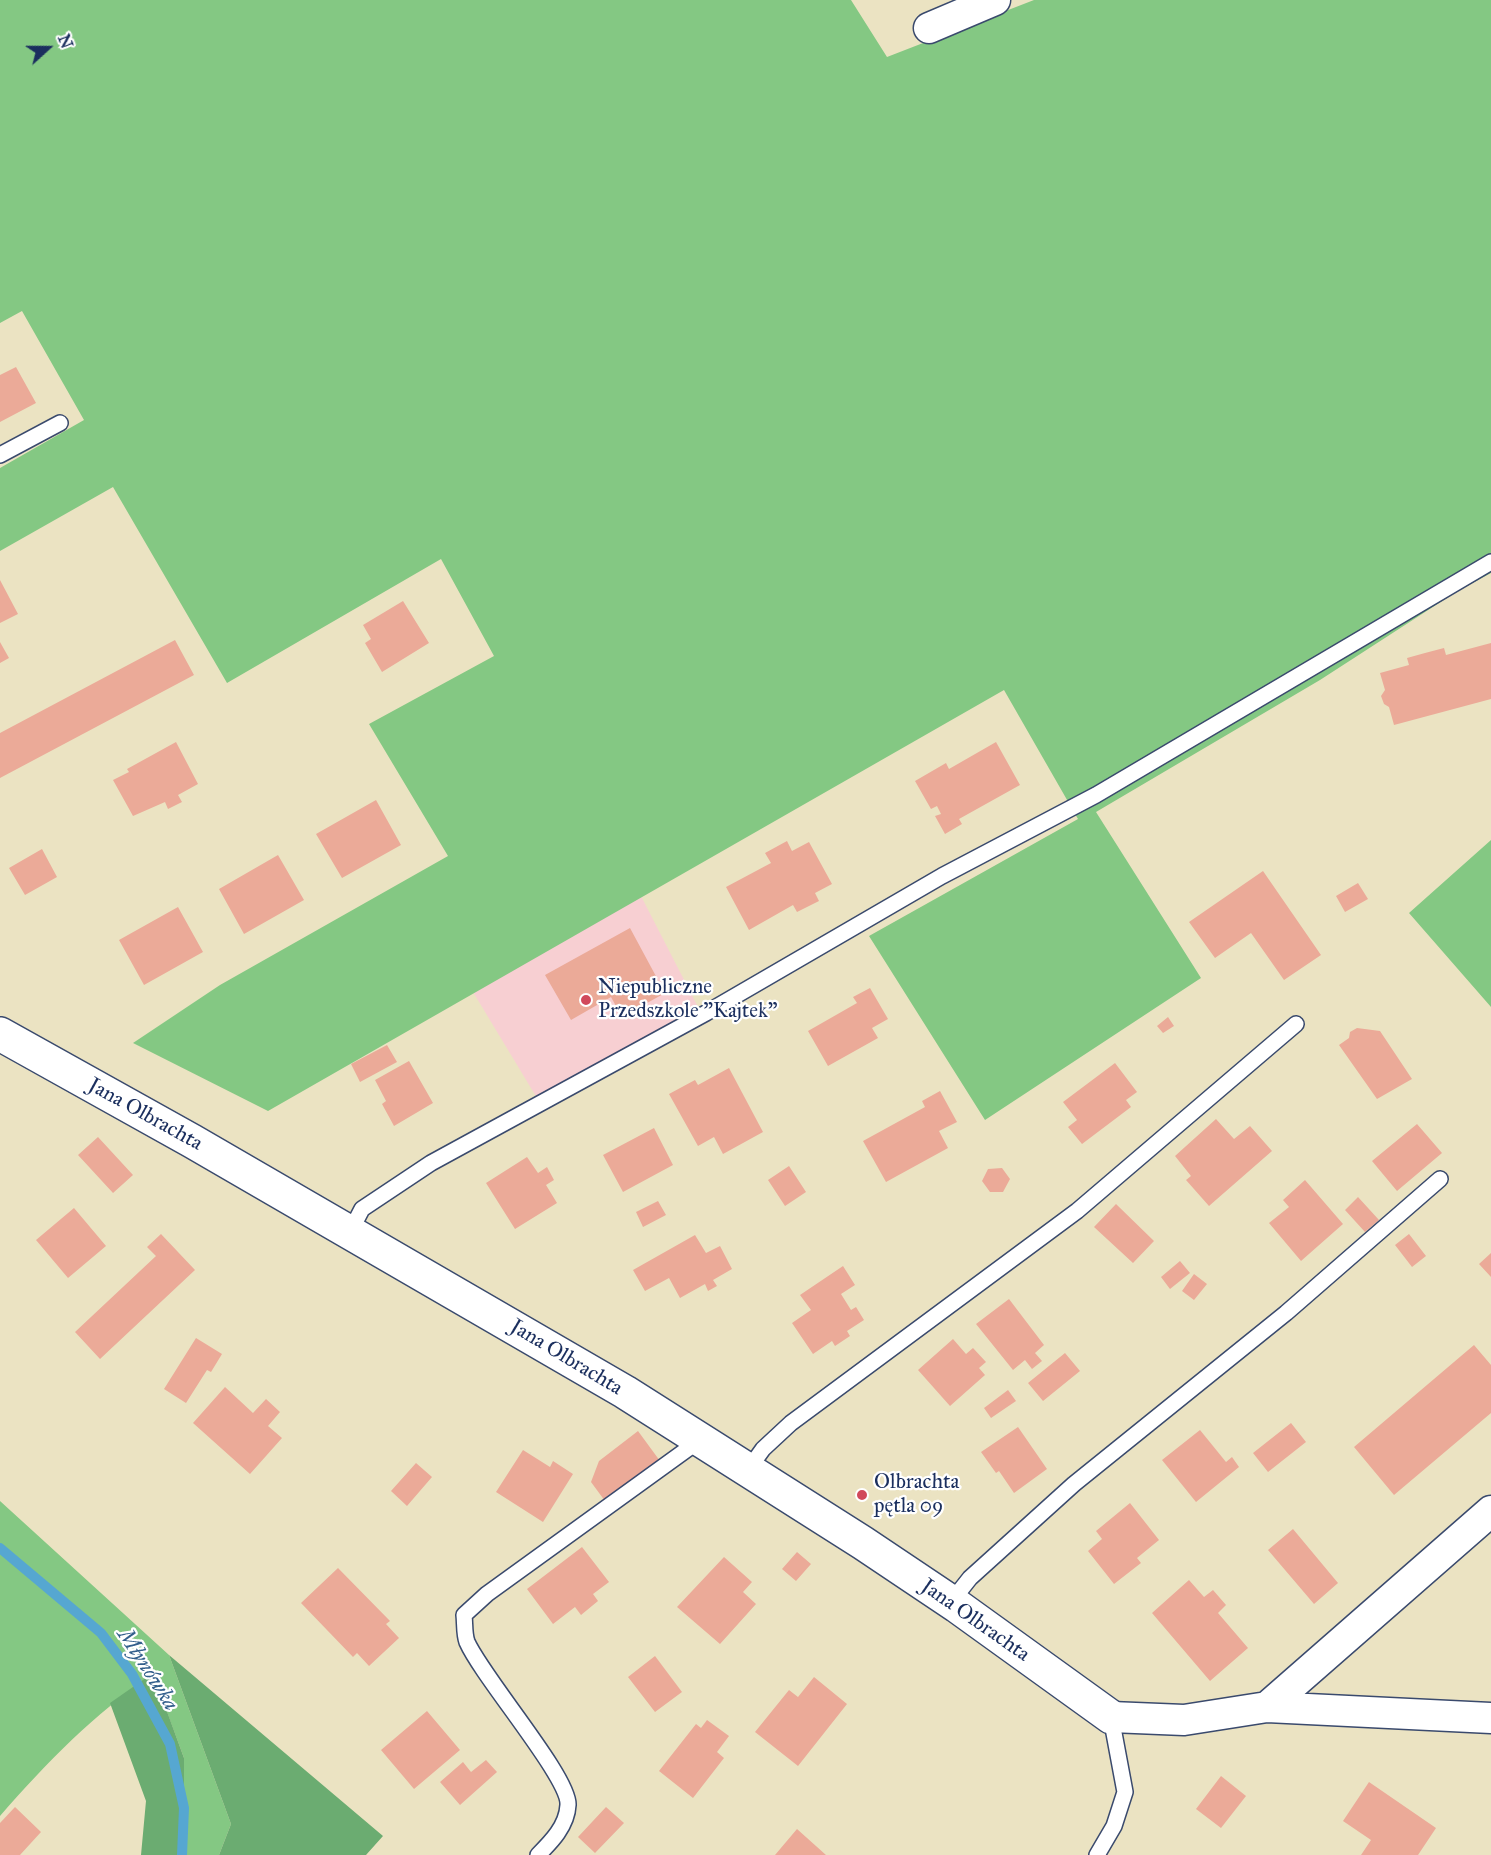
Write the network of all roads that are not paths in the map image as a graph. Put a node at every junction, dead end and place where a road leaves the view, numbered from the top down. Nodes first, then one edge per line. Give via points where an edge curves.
1 (995, 0) edge
2 (929, 28) dead end
3 (60, 423) dead end
4 (0, 455) edge
5 (1491, 562) edge
6 (1296, 1024) dead end
7 (0, 1034) edge
8 (1440, 1179) dead end
9 (349, 1234) junction
10 (700, 1440) junction
11 (748, 1470) junction
12 (1491, 1510) edge
13 (951, 1602) junction
14 (1267, 1707) junction
15 (1111, 1717) junction
16 (1491, 1718) edge
17 (538, 1855) edge
18 (1097, 1855) edge

1 - 2 street
3 - 4 lane
5 - 9 lane via 1096,795 942,876 706,1013 431,1162 362,1209
6 - 11 lane via 1077,1211 791,1423 763,1449
7 - 9 street, Jana Olbrachta
8 - 13 lane via 1286,1313 1074,1484 970,1578
9 - 10 street, Jana Olbrachta via 482,1307
10 - 11 street, Jana Olbrachta
10 - 17 lane via 487,1594 464,1615 466,1640 483,1671 562,1783 568,1805 558,1835
11 - 13 street, Jana Olbrachta
12 - 14 street
13 - 15 street, Jana Olbrachta
14 - 15 street via 1184,1720
14 - 16 street
15 - 18 lane via 1125,1792 1114,1826

